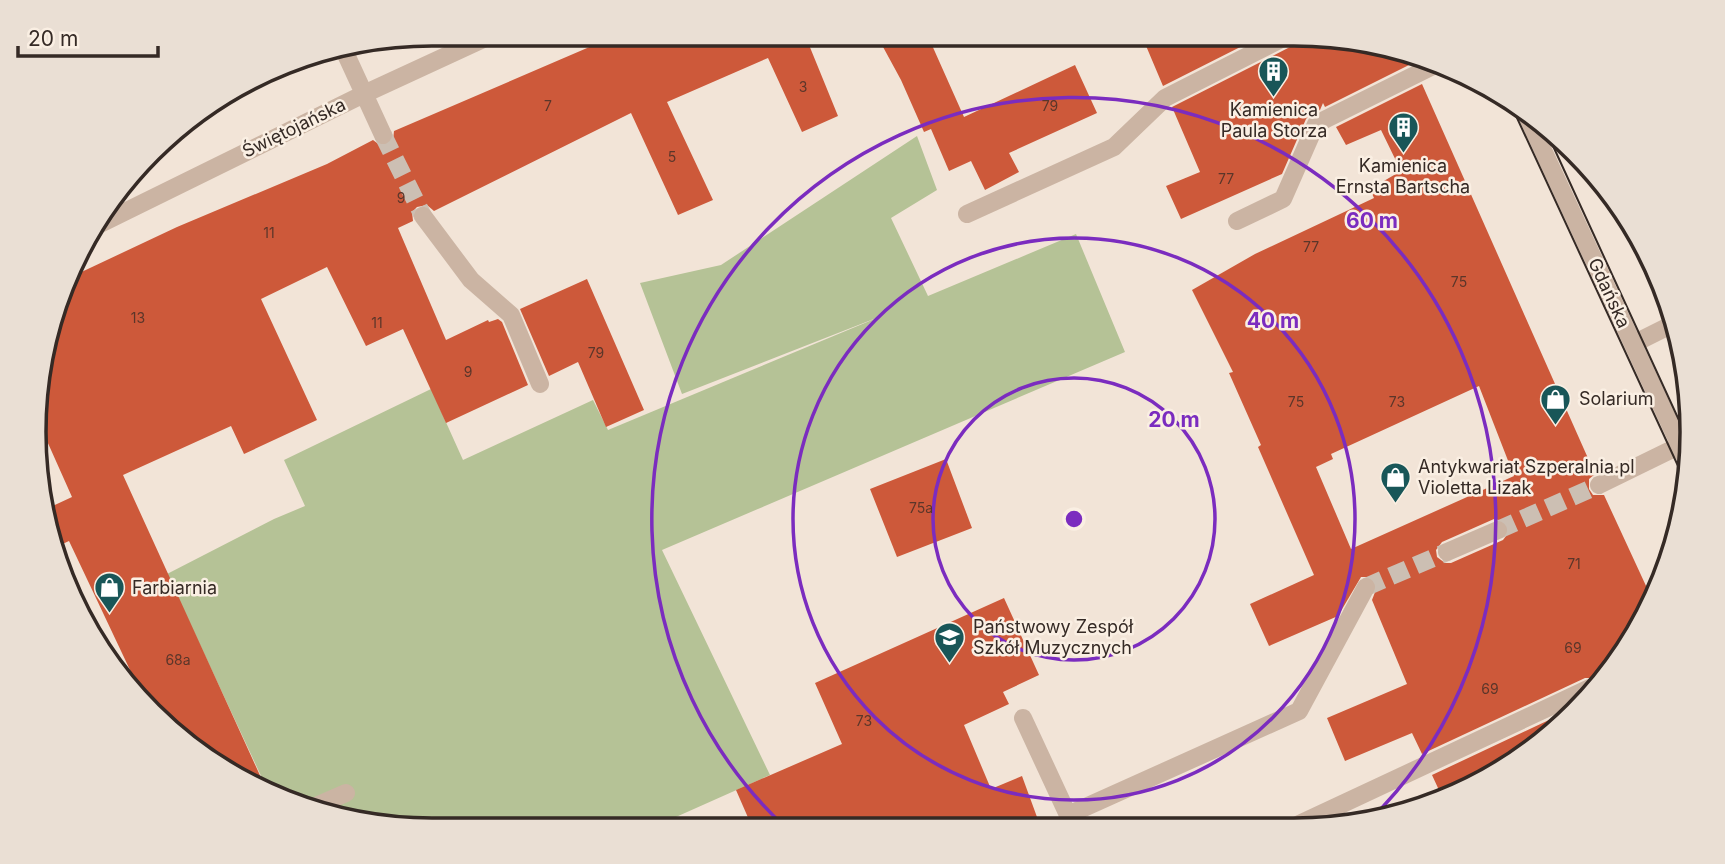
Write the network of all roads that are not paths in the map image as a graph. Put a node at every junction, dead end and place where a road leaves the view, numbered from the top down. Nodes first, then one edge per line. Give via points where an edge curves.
1 (468, 46) edge
2 (1267, 46) edge
3 (346, 56) edge
4 (1426, 69) edge
5 (364, 94) junction
6 (1533, 129) edge
7 (383, 135) tunnel mouth
8 (967, 214) dead end
9 (423, 216) tunnel mouth
10 (109, 219) edge
11 (1237, 221) dead end
12 (1665, 328) edge
13 (1633, 344) junction
14 (540, 384) dead end
15 (1680, 436) edge
16 (1679, 446) edge
17 (1599, 485) tunnel mouth
18 (1498, 530) tunnel mouth
19 (1447, 552) tunnel mouth
20 (1366, 587) tunnel mouth
21 (1577, 694) edge
22 (1023, 718) dead end
23 (346, 793) dead end
24 (324, 803) edge
25 (1312, 818) edge

1 - 5 street, Świętojańska
2 - 8 street via 1166,98 1114,147
3 - 5 street
4 - 11 street via 1316,124 1283,199
5 - 7 street
5 - 10 street, Świętojańska
6 - 13 street, Gdańska
9 - 14 street via 471,280 511,315
12 - 13 street
13 - 15 street, Gdańska
16 - 17 street
18 - 19 street
20 - 22 street via 1299,711 1068,815
21 - 25 street
23 - 24 street

